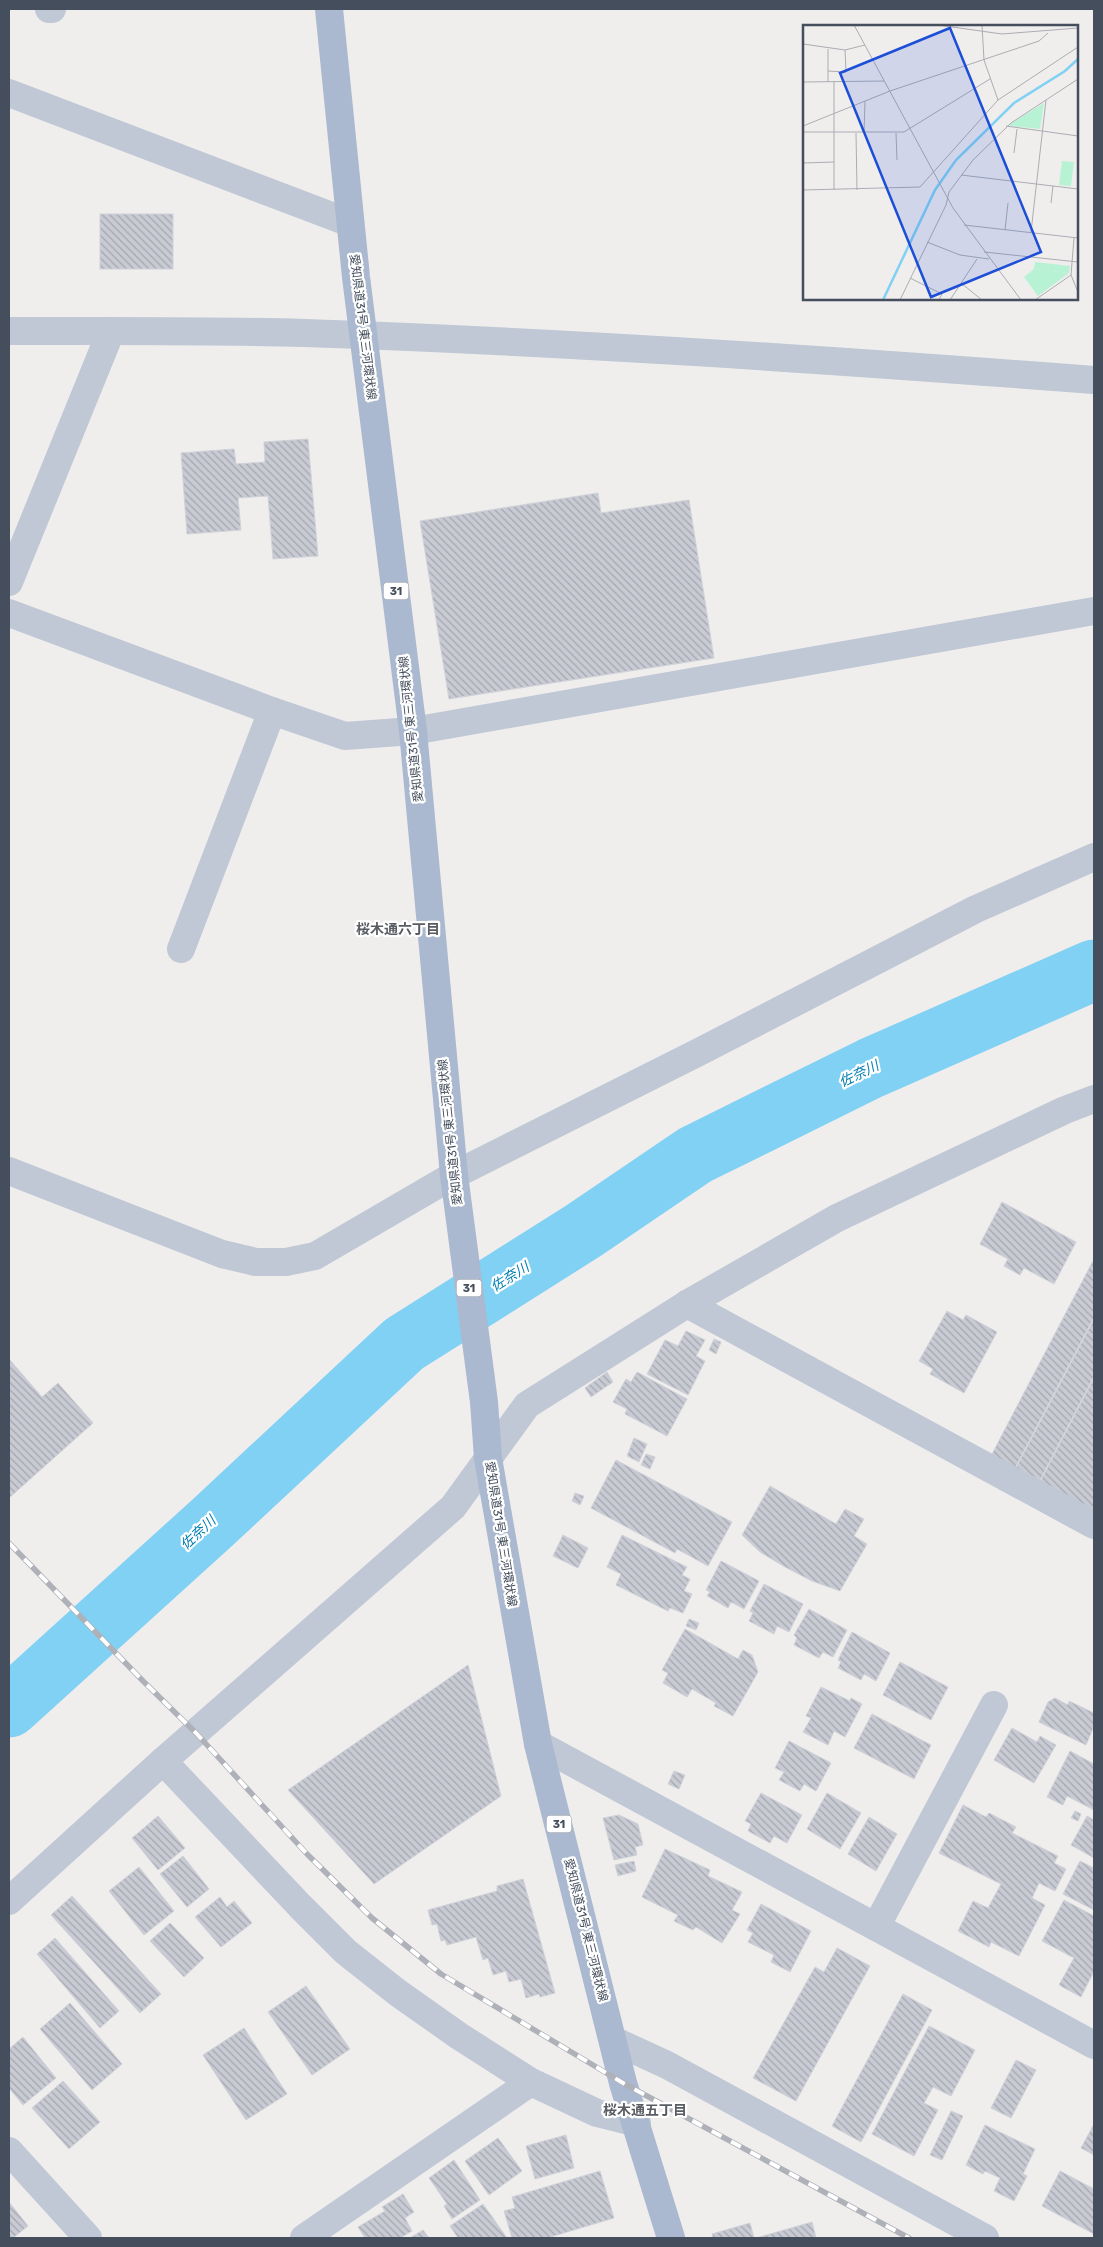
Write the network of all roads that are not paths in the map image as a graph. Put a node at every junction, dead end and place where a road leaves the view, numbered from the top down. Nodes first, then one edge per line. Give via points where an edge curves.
1 (329, 9) edge
2 (9, 93) edge
3 (350, 223) junction
4 (9, 331) edge
5 (111, 331) junction
6 (364, 336) junction
7 (1094, 380) edge
8 (9, 582) edge
9 (1094, 611) edge
10 (9, 613) edge
11 (272, 711) junction
12 (413, 731) junction
13 (1094, 857) edge
14 (181, 949) dead end
15 (1094, 1099) edge
16 (9, 1171) edge
17 (454, 1175) junction
18 (687, 1304) junction
19 (488, 1458) junction
20 (1094, 1525) edge
21 (994, 1706) dead end
22 (538, 1744) junction
23 (163, 1761) junction
24 (9, 1901) edge
25 (876, 1927) junction
26 (1091, 2036) edge
27 (614, 2041) junction
28 (531, 2082) junction
29 (637, 2123) junction
30 (9, 2151) edge
31 (308, 2237) edge
32 (88, 2238) edge
33 (671, 2238) edge
34 (985, 2238) edge

1 - 3 main road, 愛知県道31号 東三河環状線 / 31
2 - 3 street
3 - 6 main road, 愛知県道31号 東三河環状線 / 31
4 - 5 street
5 - 6 street
5 - 8 street
6 - 7 street via 791,358
6 - 12 main road, 愛知県道31号 東三河環状線 / 31
9 - 12 street
10 - 11 street
11 - 12 street via 345,736
11 - 14 street
12 - 17 main road, 愛知県道31号 東三河環状線 / 31
13 - 17 street via 976,909
15 - 18 street via 837,1218
16 - 17 street via 222,1254 256,1262 286,1262 315,1256
17 - 19 main road, 愛知県道31号 東三河環状線 / 31 via 484,1402
18 - 19 street via 527,1405
18 - 20 street
19 - 22 main road, 愛知県道31号 東三河環状線 / 31
19 - 23 street via 453,1507
21 - 25 street
22 - 25 street
22 - 27 main road, 愛知県道31号 東三河環状線 / 31
23 - 24 street
23 - 28 street via 346,1952 451,2030
25 - 26 street
27 - 29 main road, 愛知県道31号 東三河環状線 / 31
27 - 34 street via 667,2065
28 - 29 street via 597,2113
28 - 31 street
29 - 33 main road, 愛知県道31号 東三河環状線 / 31
30 - 32 street

